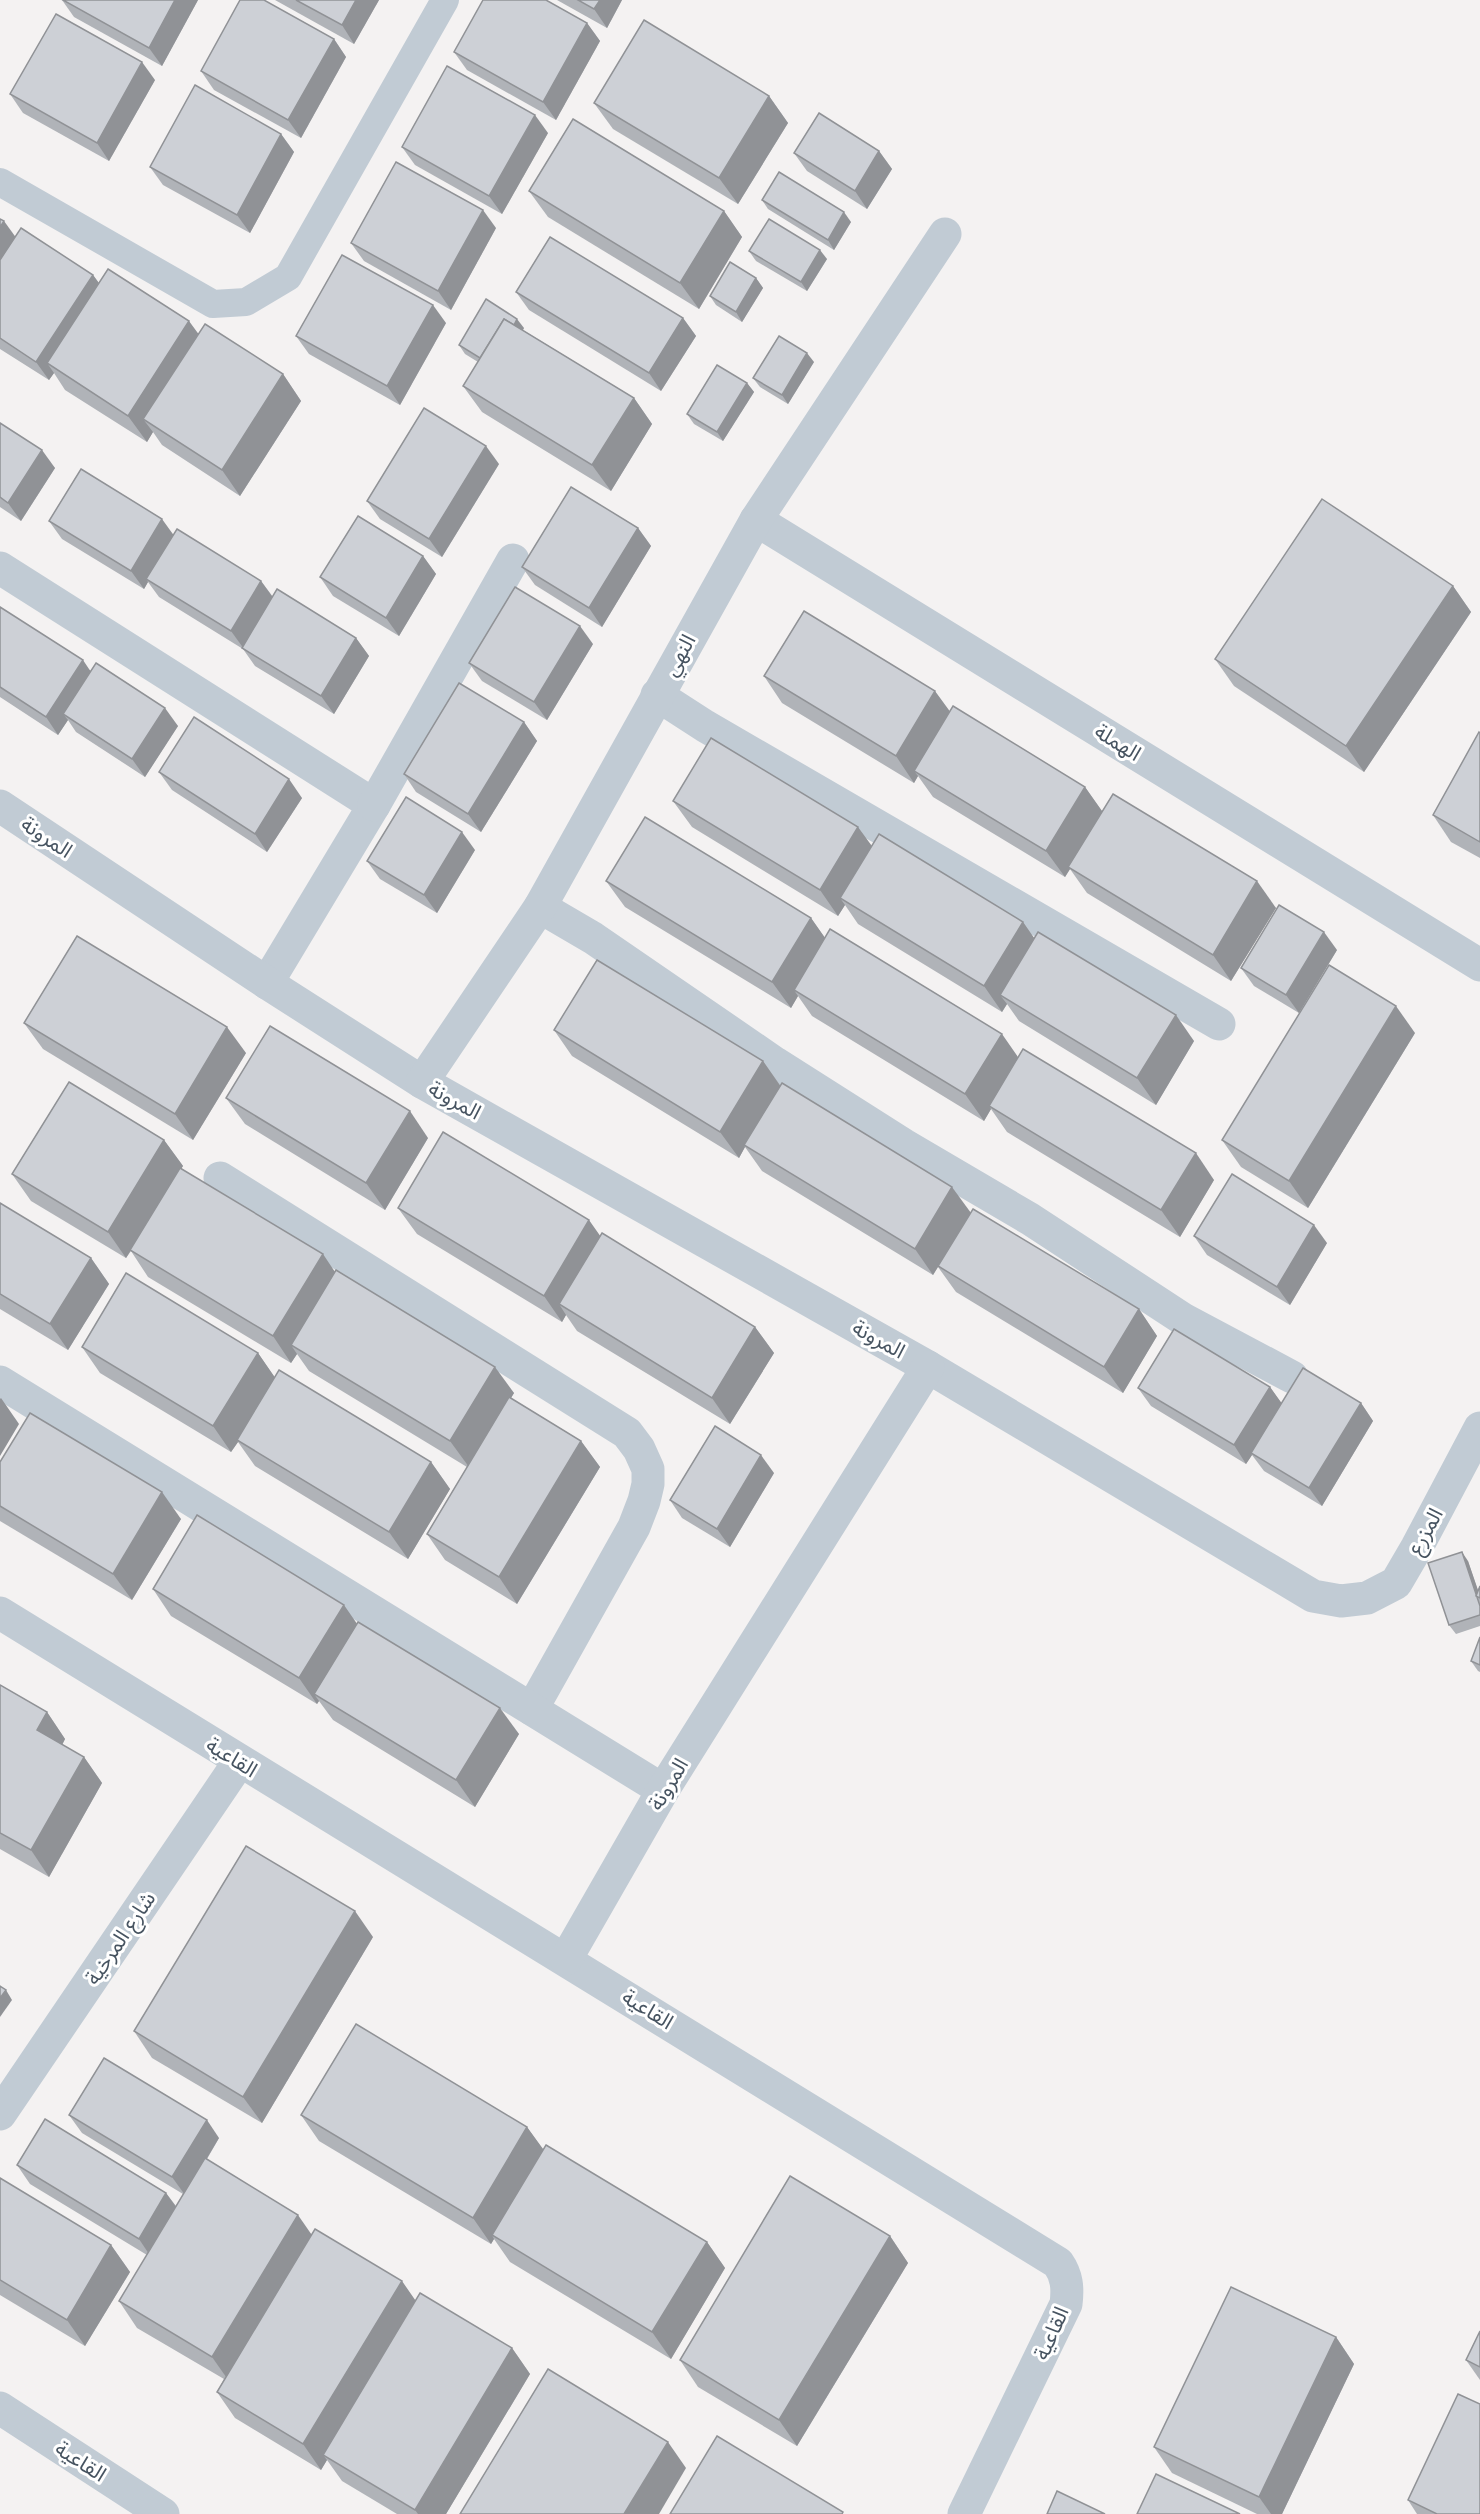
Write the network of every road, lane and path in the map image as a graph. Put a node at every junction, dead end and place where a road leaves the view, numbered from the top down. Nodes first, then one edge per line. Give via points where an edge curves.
1 (444, 0) edge
2 (0, 182) edge
3 (945, 234) dead end
4 (756, 520) junction
5 (513, 560) dead end
6 (0, 568) edge
7 (657, 695) junction
8 (374, 805) junction
9 (0, 806) edge
10 (540, 907) junction
11 (1480, 964) edge
12 (267, 983) junction
13 (1219, 1024) dead end
14 (422, 1082) junction
15 (220, 1178) dead end
16 (928, 1367) junction
17 (1292, 1377) dead end
18 (0, 1382) edge
19 (1480, 1428) edge
20 (1341, 1601) joint
21 (0, 1613) edge
22 (532, 1709) junction
23 (239, 1762) junction
24 (663, 1790) junction
25 (566, 1959) junction
26 (0, 2114) edge
27 (0, 2408) edge
28 (163, 2514) edge
29 (964, 2514) edge

1 - 2 lane via 288,277 246,302 213,304
3 - 4 street, النهي
4 - 7 street, النهي
4 - 11 street, الهملة
5 - 8 street
6 - 8 street
7 - 10 street, النهي
7 - 13 street
8 - 12 street
9 - 12 street, المرونة
10 - 14 street, النهي
10 - 17 street via 593,938 775,1063 904,1145 1030,1219 1183,1319
12 - 14 street, المرونة
14 - 16 street, المرونة
15 - 22 street via 627,1433 639,1449 648,1469 648,1484 634,1527
16 - 20 street, المرونة via 1313,1596
16 - 24 street, المرونة
18 - 22 street
19 - 20 street, المزرع via 1396,1582 1367,1598
21 - 23 street, القاعية
22 - 24 street
23 - 25 street, القاعية
23 - 26 street, شارع المرخية
24 - 25 street, المرونة
25 - 29 street, القاعية via 1058,2263 1064,2271 1066,2304
27 - 28 street, القاعية

